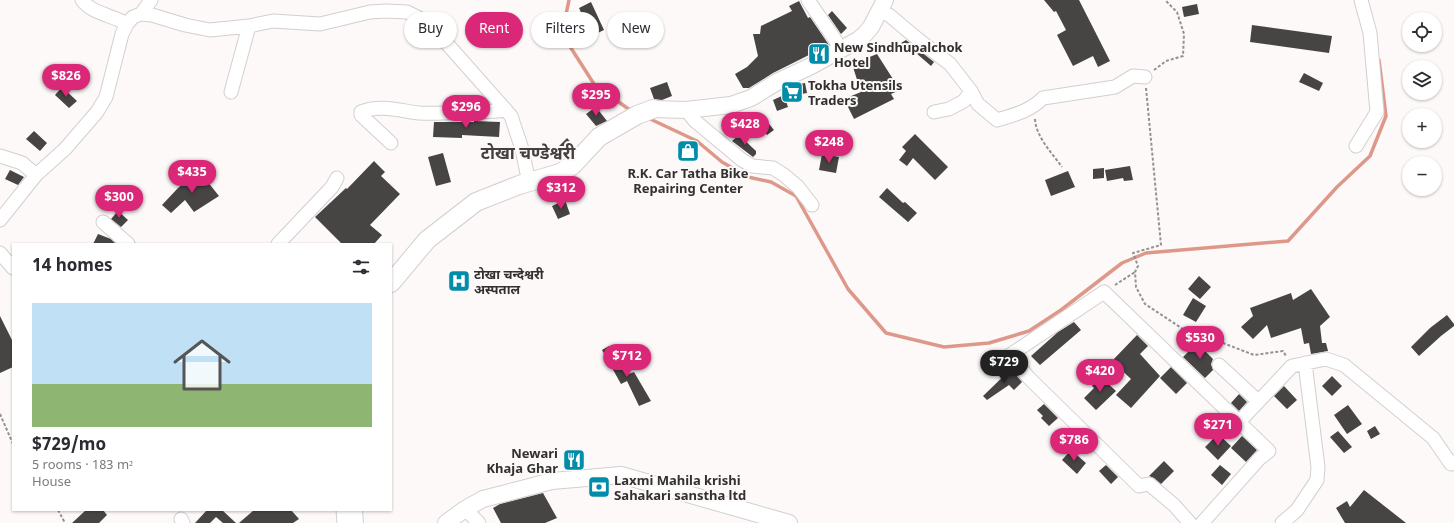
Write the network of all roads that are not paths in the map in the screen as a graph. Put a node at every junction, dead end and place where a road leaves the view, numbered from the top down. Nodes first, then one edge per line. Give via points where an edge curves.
1 (82, 0) edge
2 (151, 0) edge
3 (808, 0) edge
4 (1361, 0) edge
5 (882, 5) edge
6 (141, 14) junction
7 (127, 24) junction
8 (249, 26) junction
9 (840, 50) junction
10 (1145, 77) road end
11 (971, 91) junction
12 (231, 92) dead end
13 (653, 109) joint
14 (506, 110) junction
15 (686, 110) junction
16 (934, 112) dead end
17 (391, 143) dead end
18 (1356, 146) dead end
19 (0, 156) edge
20 (36, 175) junction
21 (337, 178) dead end
22 (529, 183) junction
23 (812, 205) dead end
24 (0, 220) edge
25 (103, 222) dead end
26 (127, 243) edge
27 (279, 243) edge
28 (0, 252) edge
29 (12, 267) edge
30 (392, 282) edge
31 (1219, 364) dead end
32 (1298, 365) junction
33 (1258, 401) junction
34 (1239, 422) junction
35 (1454, 462) edge
36 (465, 509) junction
37 (342, 511) edge
38 (353, 511) edge
39 (344, 523) edge
40 (354, 523) edge
41 (446, 523) edge
42 (480, 523) edge
43 (789, 523) edge
44 (1190, 523) edge
45 (1202, 523) edge
46 (1282, 523) edge

1 - 7 street via 85,5
2 - 6 street
3 - 9 street
4 - 18 street via 1370,33 1376,112
5 - 9 street via 865,34
5 - 11 street via 889,15 920,42 950,64
6 - 7 street
6 - 8 street via 210,30
7 - 20 street via 122,34 106,97 97,112 65,149
8 - 12 street
8 - 14 street via 273,21 320,24 370,12 406,12 434,29
9 - 15 street via 742,102
10 - 11 street via 1133,76 1115,87 1043,98 1023,112 997,120 978,104
11 - 16 street via 964,101 949,110
13 - 15 street
13 - 22 main road via 637,114 599,138 573,165 560,173
14 - 17 street via 420,113 401,109 368,108 361,112 361,116
14 - 22 street via 511,116
15 - 23 street via 695,121 742,160 752,166 773,168 784,175 798,187
19 - 20 street via 22,163
20 - 24 street
21 - 27 street via 332,187
22 - 30 main road via 476,202 427,240
25 - 26 street
28 - 29 street
31 - 33 street
32 - 33 street
32 - 35 street via 1326,359 1344,365 1433,438 1451,464
32 - 46 street via 1318,467 1317,480 1297,510
33 - 34 street
34 - 44 street via 1104,292 1010,355 1028,377 1139,486 1149,484 1174,505
34 - 45 street via 1269,451
36 - 41 street
36 - 42 street
36 - 43 street via 483,499 552,481 621,475
37 - 39 street
38 - 40 main road

